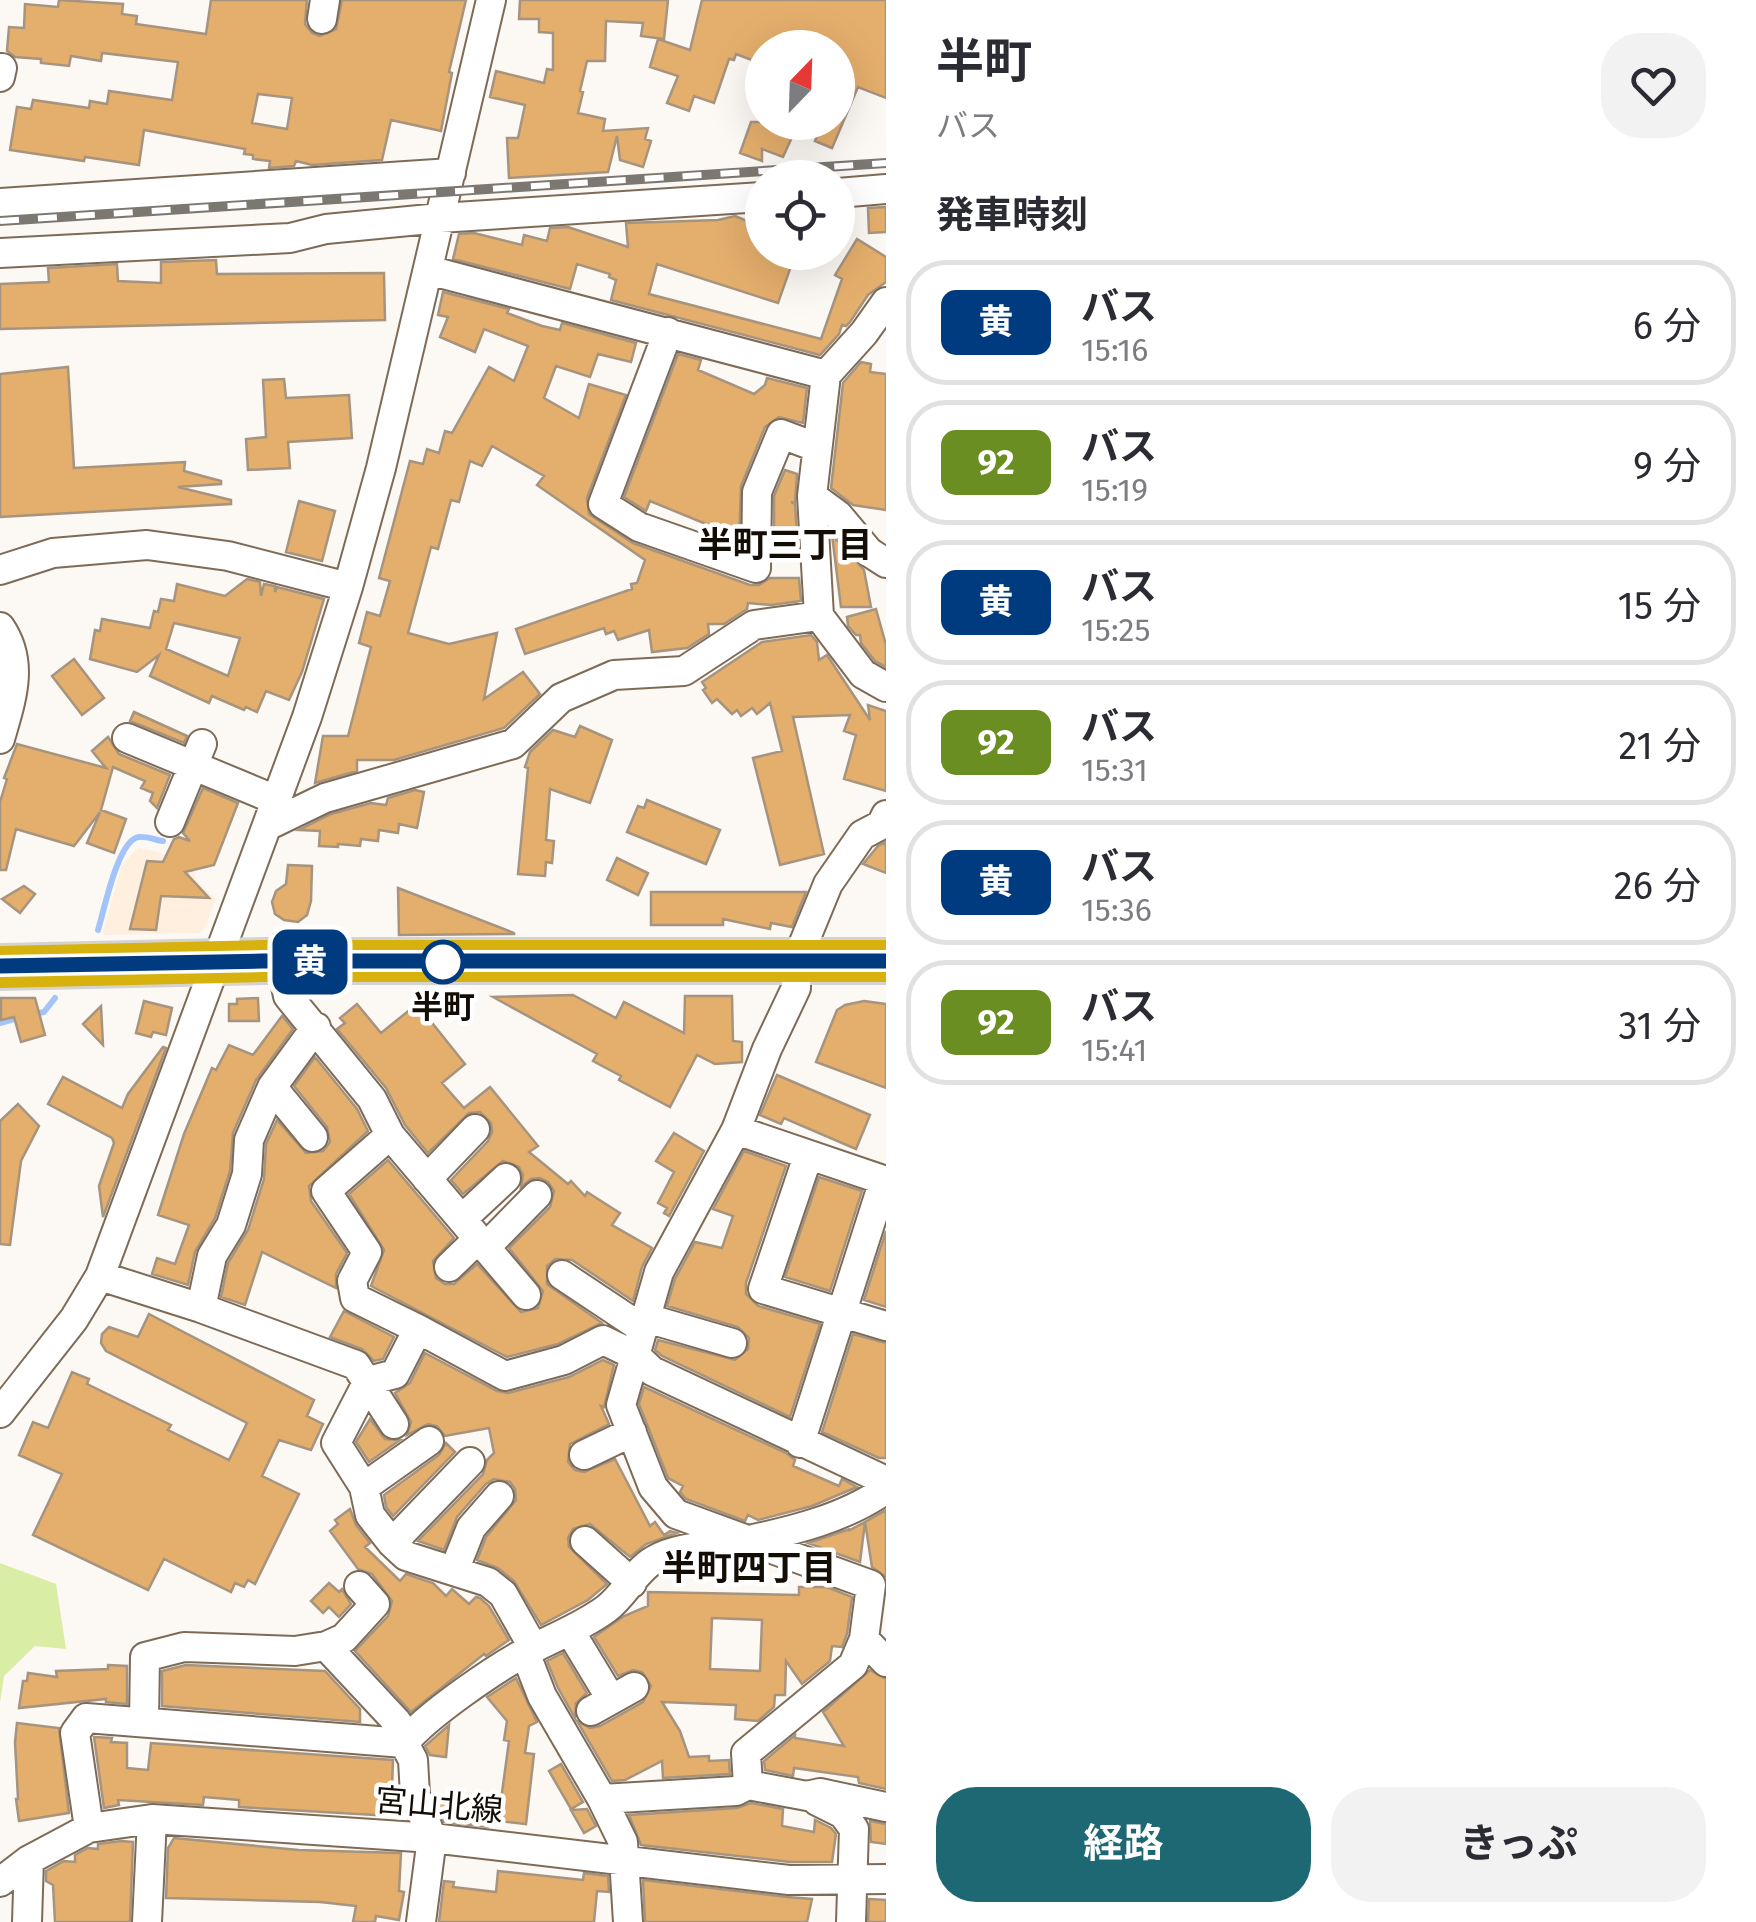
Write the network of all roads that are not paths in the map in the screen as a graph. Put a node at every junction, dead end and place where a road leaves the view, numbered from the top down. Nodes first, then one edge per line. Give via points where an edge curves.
1 (491, 0) edge
2 (450, 173) junction
3 (886, 190) edge
4 (855, 191) edge
5 (745, 198) edge
6 (0, 203) edge
7 (440, 218) junction
8 (0, 254) edge
9 (428, 270) junction
10 (886, 302) edge
11 (668, 332) junction
12 (875, 337) edge
13 (826, 375) junction
14 (816, 447) junction
15 (812, 496) junction
16 (886, 563) edge
17 (0, 570) edge
18 (348, 587) junction
19 (818, 616) junction
20 (0, 627) edge
21 (886, 687) edge
22 (0, 738) edge
23 (127, 738) dead end
24 (197, 755) junction
25 (272, 813) junction
26 (886, 814) edge
27 (170, 822) dead end
28 (886, 961) edge
29 (217, 962) junction
30 (281, 962) junction
31 (796, 962) junction
32 (0, 966) edge
33 (316, 1028) junction
34 (272, 1087) junction
35 (475, 1129) dead end
36 (736, 1130) junction
37 (390, 1135) junction
38 (313, 1137) dead end
39 (808, 1156) junction
40 (506, 1178) dead end
41 (428, 1179) junction
42 (885, 1181) edge
43 (536, 1195) dead end
44 (475, 1235) junction
45 (449, 1267) dead end
46 (562, 1275) dead end
47 (100, 1276) junction
48 (526, 1296) dead end
49 (201, 1308) junction
50 (841, 1313) junction
51 (886, 1326) edge
52 (418, 1329) junction
53 (642, 1334) junction
54 (732, 1343) dead end
55 (368, 1381) junction
56 (0, 1412) edge
57 (394, 1424) dead end
58 (632, 1432) junction
59 (429, 1441) dead end
60 (800, 1443) junction
61 (584, 1455) dead end
62 (470, 1462) dead end
63 (886, 1485) edge
64 (364, 1487) junction
65 (499, 1496) dead end
66 (745, 1540) junction
67 (585, 1541) dead end
68 (392, 1543) junction
69 (454, 1571) junction
70 (632, 1583) junction
71 (359, 1586) dead end
72 (570, 1632) junction
73 (864, 1640) junction
74 (326, 1646) junction
75 (528, 1650) junction
76 (886, 1662) edge
77 (612, 1699) dead end
78 (144, 1721) junction
79 (404, 1743) junction
80 (748, 1785) junction
81 (807, 1796) junction
82 (602, 1798) junction
83 (886, 1807) edge
84 (152, 1818) junction
85 (89, 1828) junction
86 (432, 1838) junction
87 (623, 1859) junction
88 (29, 1860) junction
89 (886, 1879) edge
90 (852, 1880) junction
91 (0, 1882) edge
92 (27, 1922) edge
93 (148, 1922) edge
94 (421, 1922) edge
95 (628, 1922) edge
96 (851, 1922) edge

1 - 2 street
2 - 6 street
2 - 7 street
3 - 4 street
5 - 7 street
7 - 8 street via 326,228 290,238
7 - 9 street
9 - 11 street
9 - 18 street
10 - 12 street
11 - 13 street
11 - 14 street via 603,504 639,527 756,568 757,492 781,434
12 - 13 street
13 - 14 street
14 - 15 street
15 - 16 street
15 - 19 street
17 - 18 street via 53,553 147,545 228,556
18 - 25 street
19 - 21 street via 862,674
19 - 25 street via 754,624 684,671 614,674 561,698 514,744
20 - 22 street via 16,668
23 - 24 street
24 - 25 street
24 - 27 street
25 - 29 street
26 - 31 street via 862,834 828,884
28 - 31 highway
29 - 30 highway
29 - 32 highway
29 - 47 street
30 - 31 highway
30 - 33 street via 288,996
31 - 36 street via 796,988
33 - 34 street
33 - 37 street via 372,1099
34 - 38 street
34 - 49 street via 249,1140 247,1174 231,1225 212,1256
35 - 41 street
36 - 39 street
36 - 53 street via 659,1272
37 - 41 street
37 - 52 street via 326,1192 367,1252 352,1281 355,1298
39 - 42 street
39 - 50 street via 763,1289
40 - 44 street
41 - 44 street
42 - 50 street
43 - 44 street
44 - 45 street
44 - 48 street
46 - 53 street
47 - 49 street
47 - 56 street via 74,1320
49 - 55 street via 356,1365
50 - 51 street
50 - 60 street
52 - 53 street via 505,1376 564,1360 602,1340
52 - 55 street via 396,1374
53 - 54 street
53 - 58 street via 622,1405
53 - 60 street via 652,1372
55 - 57 street
55 - 64 street via 336,1443
58 - 61 street
58 - 66 street via 652,1487 676,1514
59 - 64 street
60 - 63 street
62 - 68 street
63 - 66 street via 868,1502 830,1517
64 - 68 street via 370,1516
65 - 69 street via 471,1528
66 - 70 street via 654,1560
66 - 73 street via 871,1585
67 - 70 street
68 - 69 street via 406,1556
69 - 75 street via 504,1594
70 - 72 street
71 - 74 street via 376,1604 344,1638
72 - 75 street
72 - 77 street
73 - 76 street
73 - 80 street via 853,1665 746,1753
74 - 78 street via 184,1647 144,1658
74 - 79 street via 397,1722
75 - 79 street via 419,1725
75 - 82 street via 542,1696
78 - 79 street
78 - 85 street via 86,1718 75,1733
79 - 86 street
80 - 81 street
80 - 82 street
81 - 83 street
81 - 90 street via 843,1814 854,1828
82 - 87 street
84 - 85 street, 宮山北線
84 - 86 street, 宮山北線
84 - 93 street
85 - 88 street, 宮山北線
86 - 87 street, 宮山北線
86 - 94 street
87 - 90 street, 宮山北線 via 789,1880
87 - 95 street
88 - 91 street, 宮山北線
88 - 92 street
89 - 90 street, 宮山北線
90 - 96 street

